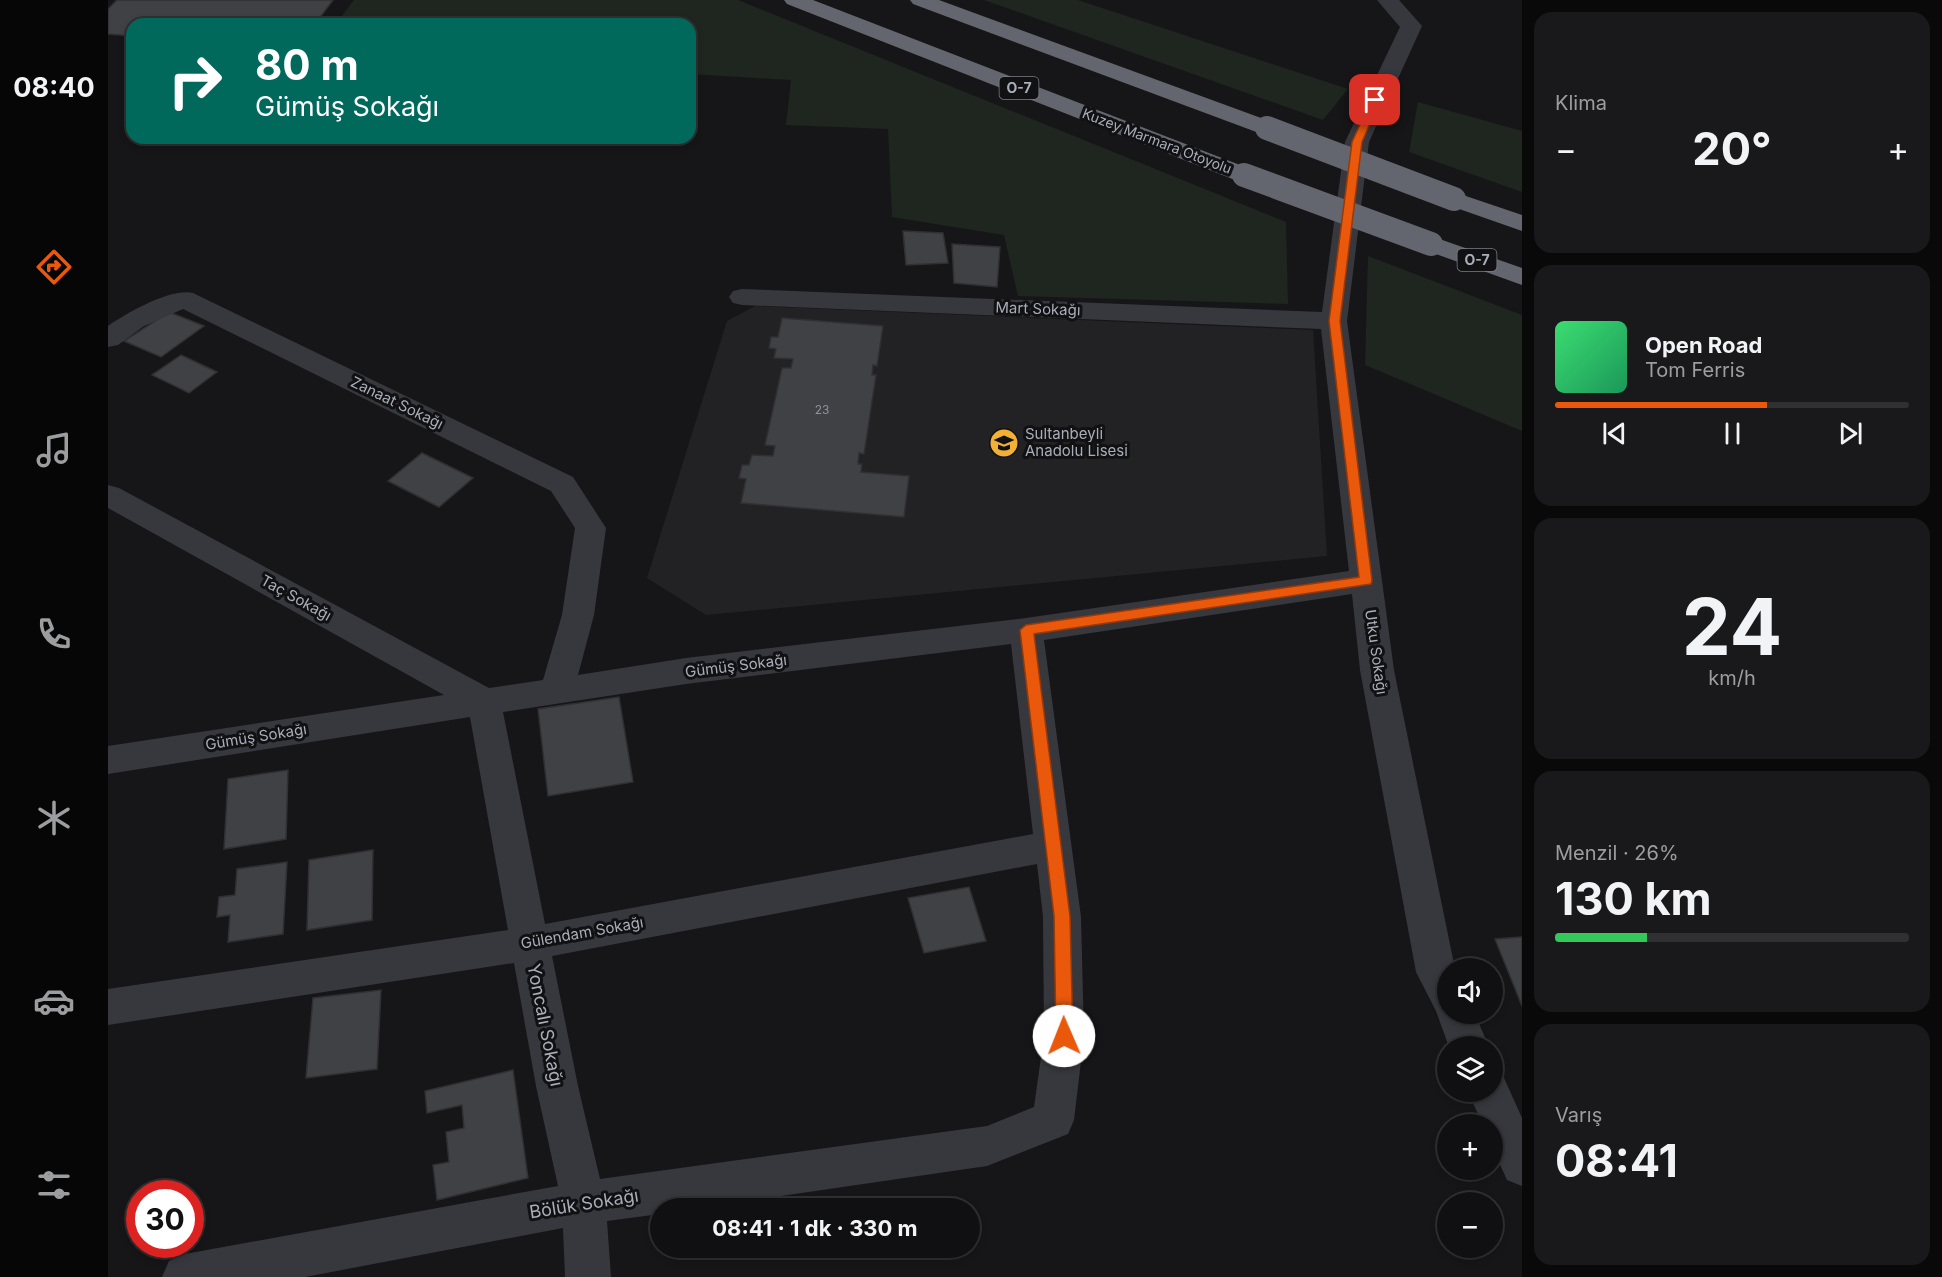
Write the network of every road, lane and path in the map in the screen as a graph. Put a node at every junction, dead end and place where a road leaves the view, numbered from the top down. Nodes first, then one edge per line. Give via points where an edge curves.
1 (794, 0) edge
2 (920, 0) edge
3 (1387, 0) edge
4 (1522, 223) edge
5 (1522, 277) edge
6 (742, 297) dead end
7 (121, 319) edge
8 (1334, 321) junction
9 (108, 339) edge
10 (108, 495) edge
11 (1366, 580) junction
12 (1026, 630) junction
13 (557, 691) junction
14 (484, 701) junction
15 (108, 760) edge
16 (1053, 846) junction
17 (528, 944) junction
18 (1437, 974) edge
19 (108, 1007) edge
20 (1494, 1102) edge
21 (1522, 1165) edge
22 (584, 1203) junction
23 (185, 1277) edge
24 (588, 1277) edge

1 - 5 highway, Kuzey Marmara Otoyolu / O-7, bridge via 1244,175
2 - 4 highway, bridge
3 - 8 street, Utku Sokağı via 1411,26 1357,142
6 - 8 street, Mart Sokağı
7 - 9 street
7 - 13 street, Zanaat Sokağı via 184,300 562,484 591,528 578,615
8 - 11 street, Utku Sokağı
10 - 14 street, Taç Sokağı
11 - 12 street, Gümüş Sokağı
11 - 18 street, Utku Sokağı via 1381,694
12 - 13 street, Gümüş Sokağı
12 - 16 street
13 - 14 street, Gümüş Sokağı
14 - 15 street, Gümüş Sokağı
14 - 17 street, Yoncalı Sokağı
16 - 17 street, Gülendam Sokağı
16 - 22 street, Bölük Sokağı via 1062,916 1064,1036 1053,1120 987,1146
17 - 19 street, Gülendam Sokağı
17 - 22 street, Yoncalı Sokağı
20 - 21 street
22 - 23 street, Bölük Sokağı
22 - 24 street, Yoncalı Sokağı

